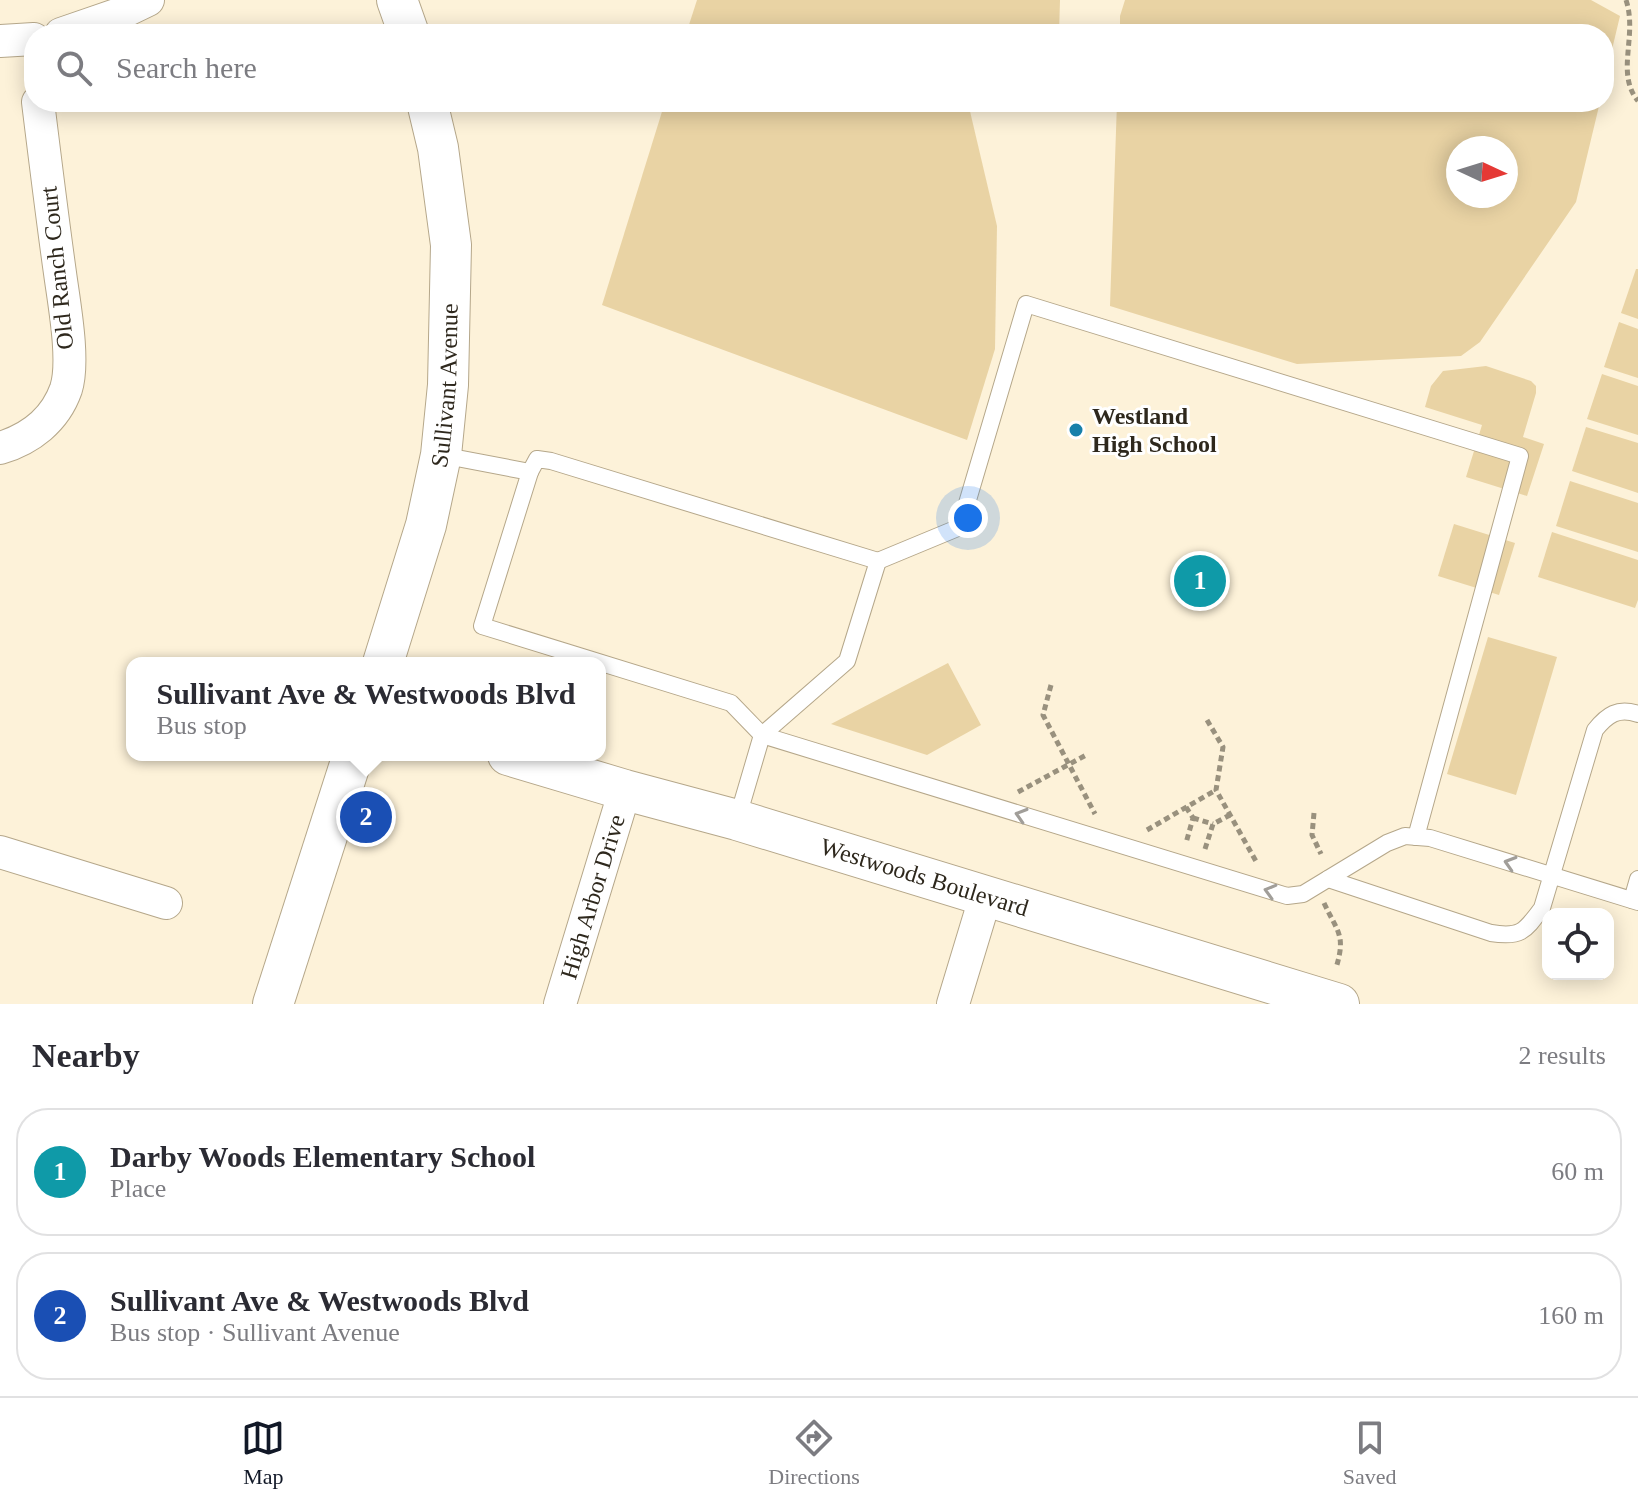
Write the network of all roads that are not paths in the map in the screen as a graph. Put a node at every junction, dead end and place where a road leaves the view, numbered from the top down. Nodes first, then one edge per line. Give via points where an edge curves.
1 (148, 0) edge
2 (397, 0) edge
3 (89, 24) edge
4 (405, 24) edge
5 (39, 112) edge
6 (429, 112) edge
7 (0, 448) edge
8 (441, 455) junction
9 (530, 472) junction
10 (878, 561) junction
11 (385, 657) edge
12 (582, 657) edge
13 (606, 664) edge
14 (1638, 714) edge
15 (762, 735) junction
16 (351, 761) edge
17 (528, 761) edge
18 (625, 790) junction
19 (737, 820) junction
20 (1416, 837) junction
21 (0, 852) edge
22 (1552, 875) junction
23 (1638, 879) edge
24 (1322, 883) junction
25 (986, 895) junction
26 (1635, 901) edge
27 (166, 903) dead end
28 (1338, 986) edge
29 (273, 1004) edge
30 (560, 1004) edge
31 (953, 1004) edge

1 - 3 street
2 - 4 street
5 - 7 street, Old Ranch Court via 68,336 67,387 39,429
6 - 8 street, Sullivant Avenue via 451,245
8 - 9 lane
8 - 11 street, Sullivant Avenue via 426,525
9 - 10 lane via 537,459 551,461
9 - 12 lane via 482,626
10 - 15 lane via 847,661
10 - 20 lane via 960,527 1026,304 1520,456
13 - 15 lane via 731,703
14 - 22 lane via 1607,715 1595,730
15 - 19 lane
24 -> 15 lane via 1287,896
16 - 29 street
17 - 18 street, Westwoods Boulevard
18 - 19 street, Westwoods Boulevard
18 - 30 street, High Arbor Drive
19 - 25 street, Westwoods Boulevard
22 -> 20 lane
20 - 24 lane via 1387,843
21 - 27 street
22 - 24 lane via 1542,908 1511,936
22 - 26 lane
23 - 26 lane
25 - 28 street, Westwoods Boulevard
25 - 31 street

